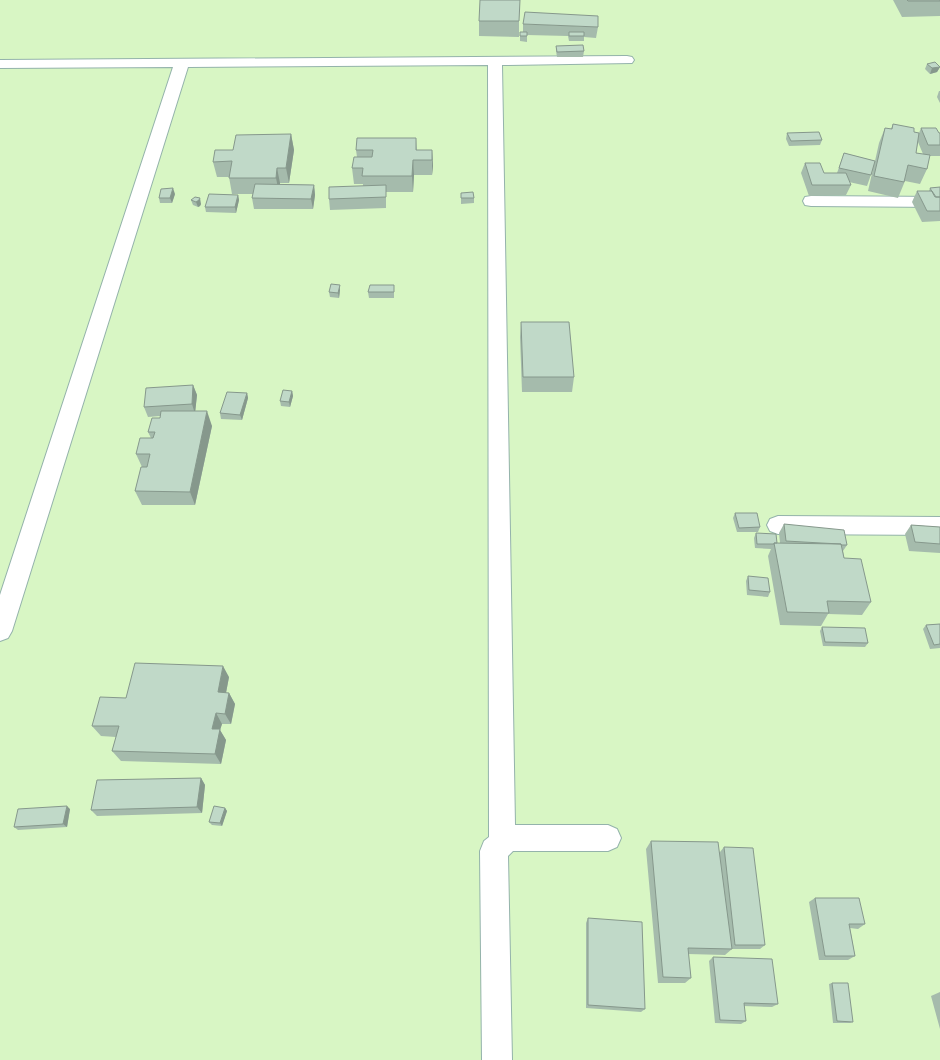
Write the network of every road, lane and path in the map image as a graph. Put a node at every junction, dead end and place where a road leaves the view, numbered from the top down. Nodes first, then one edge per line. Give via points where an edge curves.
1 (627, 60) dead end
2 (495, 61) junction
3 (182, 63) junction
4 (0, 64) edge
5 (811, 201) dead end
6 (940, 202) edge
7 (778, 525) dead end
8 (940, 526) edge
9 (0, 631) edge
10 (608, 838) dead end
11 (502, 841) junction
12 (497, 1060) edge

1 - 2 street
2 - 3 street
2 - 11 street
3 - 4 street
3 - 9 street
5 - 6 street
7 - 8 street
10 - 11 street via 507,838
11 - 12 street via 494,850

